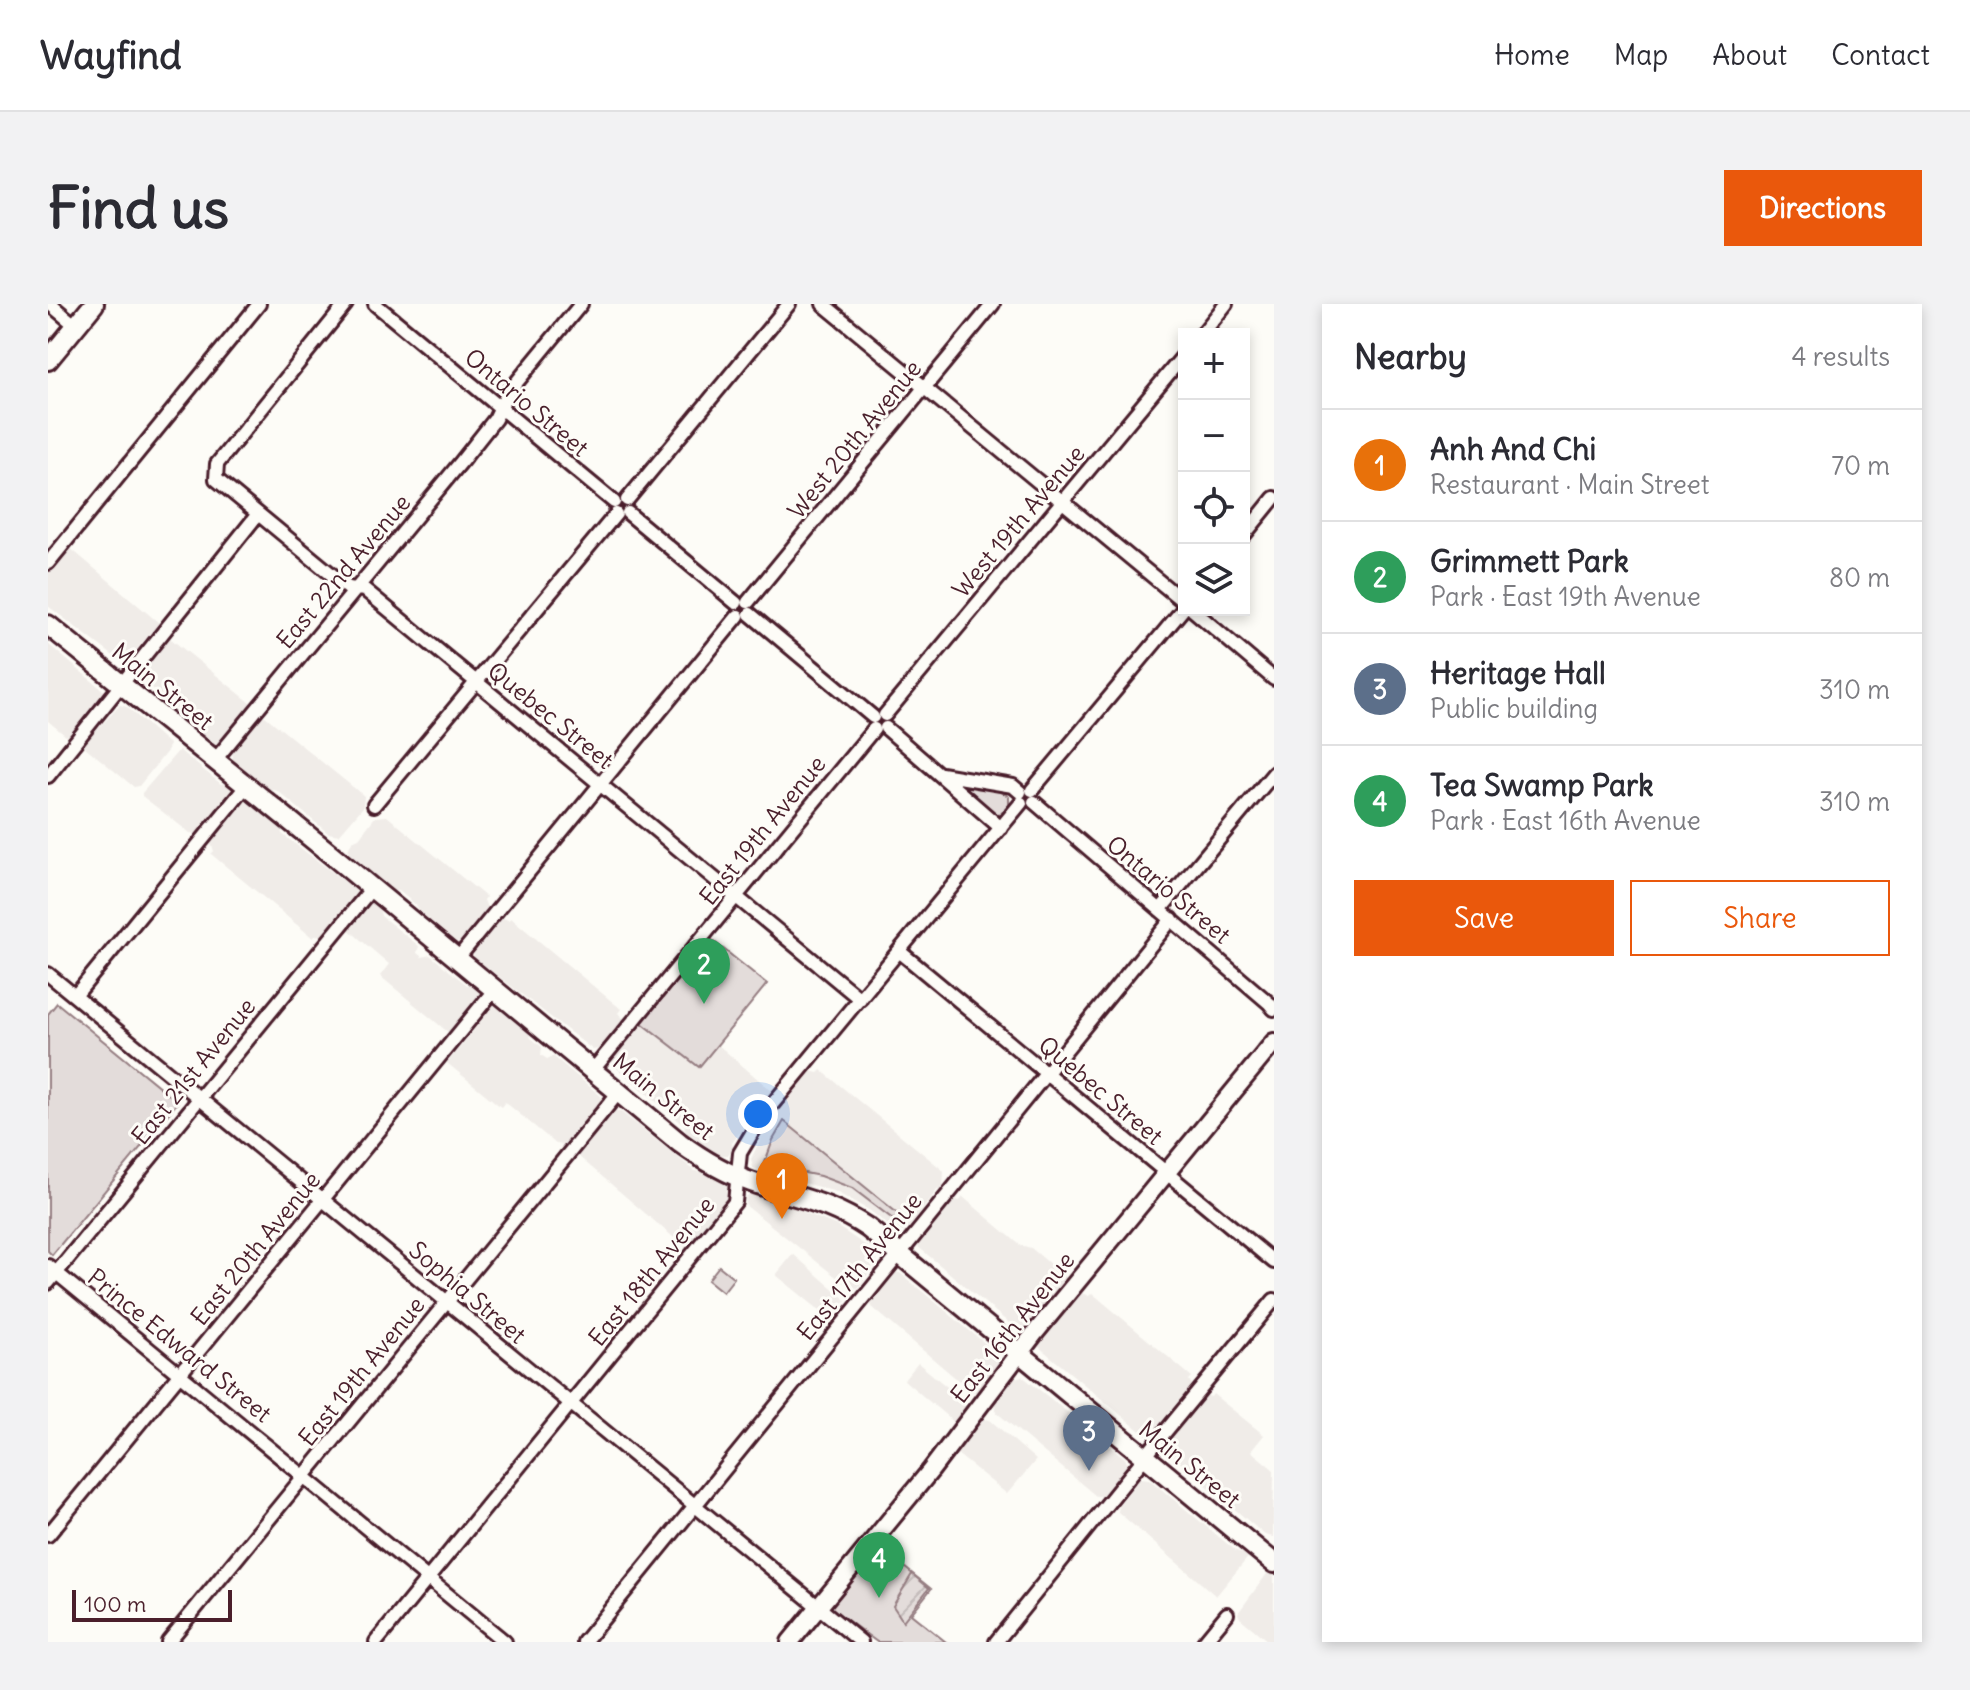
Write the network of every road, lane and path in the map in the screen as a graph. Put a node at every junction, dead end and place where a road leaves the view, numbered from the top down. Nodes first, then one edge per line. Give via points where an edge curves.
1 (50, 304) edge
2 (94, 304) edge
3 (259, 304) edge
4 (346, 304) edge
5 (375, 304) edge
6 (581, 304) edge
7 (789, 304) edge
8 (823, 304) edge
9 (993, 304) edge
10 (1226, 304) edge
11 (76, 326) junction
12 (1207, 328) edge
13 (48, 360) edge
14 (1178, 362) edge
15 (924, 388) junction
16 (500, 408) junction
17 (1274, 498) edge
18 (1062, 503) junction
19 (621, 507) junction
20 (258, 514) junction
21 (1250, 528) edge
22 (48, 563) edge
23 (357, 589) junction
24 (1178, 600) edge
25 (743, 609) junction
26 (1178, 612) edge
27 (1200, 616) edge
28 (48, 625) edge
29 (1274, 679) edge
30 (121, 683) junction
31 (476, 683) junction
32 (879, 722) junction
33 (215, 760) junction
34 (1274, 773) edge
35 (941, 774) junction
36 (48, 776) edge
37 (601, 784) junction
38 (247, 785) junction
39 (1027, 797) junction
40 (374, 805) dead end
41 (1001, 828) junction
42 (372, 888) junction
43 (736, 897) junction
44 (1160, 910) junction
45 (1172, 919) junction
46 (899, 951) junction
47 (458, 958) junction
48 (48, 974) edge
49 (495, 989) junction
50 (75, 996) junction
51 (860, 999) junction
52 (1272, 1006) edge
53 (1274, 1042) edge
54 (593, 1070) junction
55 (1045, 1072) junction
56 (619, 1092) junction
57 (198, 1099) junction
58 (1166, 1173) junction
59 (738, 1177) junction
60 (323, 1201) junction
61 (898, 1252) junction
62 (1274, 1262) edge
63 (51, 1274) edge
64 (1274, 1300) edge
65 (445, 1303) junction
66 (1020, 1354) junction
67 (180, 1374) junction
68 (571, 1405) junction
69 (1144, 1458) junction
70 (305, 1476) junction
71 (695, 1506) junction
72 (48, 1535) edge
73 (1272, 1558) edge
74 (428, 1578) junction
75 (819, 1607) junction
76 (1227, 1614) dead end
77 (168, 1642) edge
78 (376, 1642) edge
79 (505, 1642) edge
80 (584, 1642) edge
81 (790, 1642) edge
82 (861, 1642) edge
83 (996, 1642) edge
84 (1204, 1642) edge

1 - 11 street
2 - 11 main road
3 - 22 street
4 - 20 street, Quebec Street via 214,471 216,479
5 - 16 street, Ontario Street
6 - 16 street, East 22nd Avenue
7 - 19 street
8 - 15 street
9 - 15 street, West 20th Avenue
10 - 12 street
11 - 13 main road
14 - 18 street, West 19th Avenue
15 - 18 street
15 - 25 street, West 20th Avenue
16 - 19 street, Ontario Street
16 - 23 street, East 22nd Avenue
17 - 21 street
18 - 24 street
18 - 32 street, West 19th Avenue
19 - 25 street, Ontario Street
19 - 31 street
20 - 23 street, Quebec Street via 348,588
20 - 30 street
23 - 31 street, Quebec Street via 365,590
23 - 33 street, East 22nd Avenue
25 - 32 street, Ontario Street
25 - 37 street
26 - 39 street, East 18th Avenue
27 - 29 street
28 - 30 main road, Main Street
30 - 33 main road, Main Street
30 - 36 street
31 - 37 street, Quebec Street
31 - 40 street
32 - 35 street, Ontario Street
32 - 43 street, East 19th Avenue
33 - 38 main road, Main Street
34 - 44 street
35 - 39 street, Ontario Street via 1013,786
35 - 41 street, Ontario Street
37 - 43 street, Quebec Street
37 - 47 street
38 - 42 main road, Main Street
38 - 50 street
39 - 41 street, East 18th Avenue
39 - 44 street, Ontario Street
41 - 46 street, East 18th Avenue
42 - 47 main road, Main Street
42 - 57 street, East 21st Avenue
43 - 51 street, Quebec Street
43 - 54 street, East 19th Avenue
44 - 45 street, Ontario Street
45 - 52 street, Ontario Street
45 - 55 street, East 17th Avenue
46 - 51 street, East 18th Avenue
46 - 55 street, Quebec Street
47 - 49 main road, Main Street
48 - 50 street, Sophia Street
49 - 54 main road, Main Street
49 - 60 street, East 20th Avenue
50 - 57 street, Sophia Street
51 - 59 street, East 18th Avenue via 761,1118 740,1153
53 - 58 street, East 16th Avenue
54 - 56 main road, Main Street
55 - 58 street, Quebec Street
55 - 61 street, East 17th Avenue
56 - 59 main road, Main Street via 694,1153
56 - 65 street, East 19th Avenue
57 - 60 street, Sophia Street
57 - 63 street, East 21st Avenue
58 - 62 street, Quebec Street
58 - 66 street, East 16th Avenue
59 - 61 main road, Main Street via 837,1210
59 - 68 street, East 18th Avenue via 735,1202
60 - 65 street, Sophia Street
60 - 67 street, East 20th Avenue
61 - 66 main road, Main Street
61 - 71 street, East 17th Avenue
63 - 67 street, Prince Edward Street
64 - 69 street
65 - 68 street, Sophia Street
65 - 70 street, East 19th Avenue
66 - 69 main road, Main Street
66 - 75 street, East 16th Avenue
67 - 70 street, Prince Edward Street
67 - 72 street, East 20th Avenue
68 - 71 street, Sophia Street
68 - 74 street, East 18th Avenue
69 - 73 main road, Main Street
69 - 83 street
70 - 74 street, Prince Edward Street
70 - 77 street, East 19th Avenue
71 - 75 street, Sophia Street
71 - 80 street, East 17th Avenue
74 - 78 street, East 18th Avenue
74 - 79 street, Prince Edward Street
75 - 81 street, East 16th Avenue
75 - 82 street, Sophia Street
76 - 84 street

